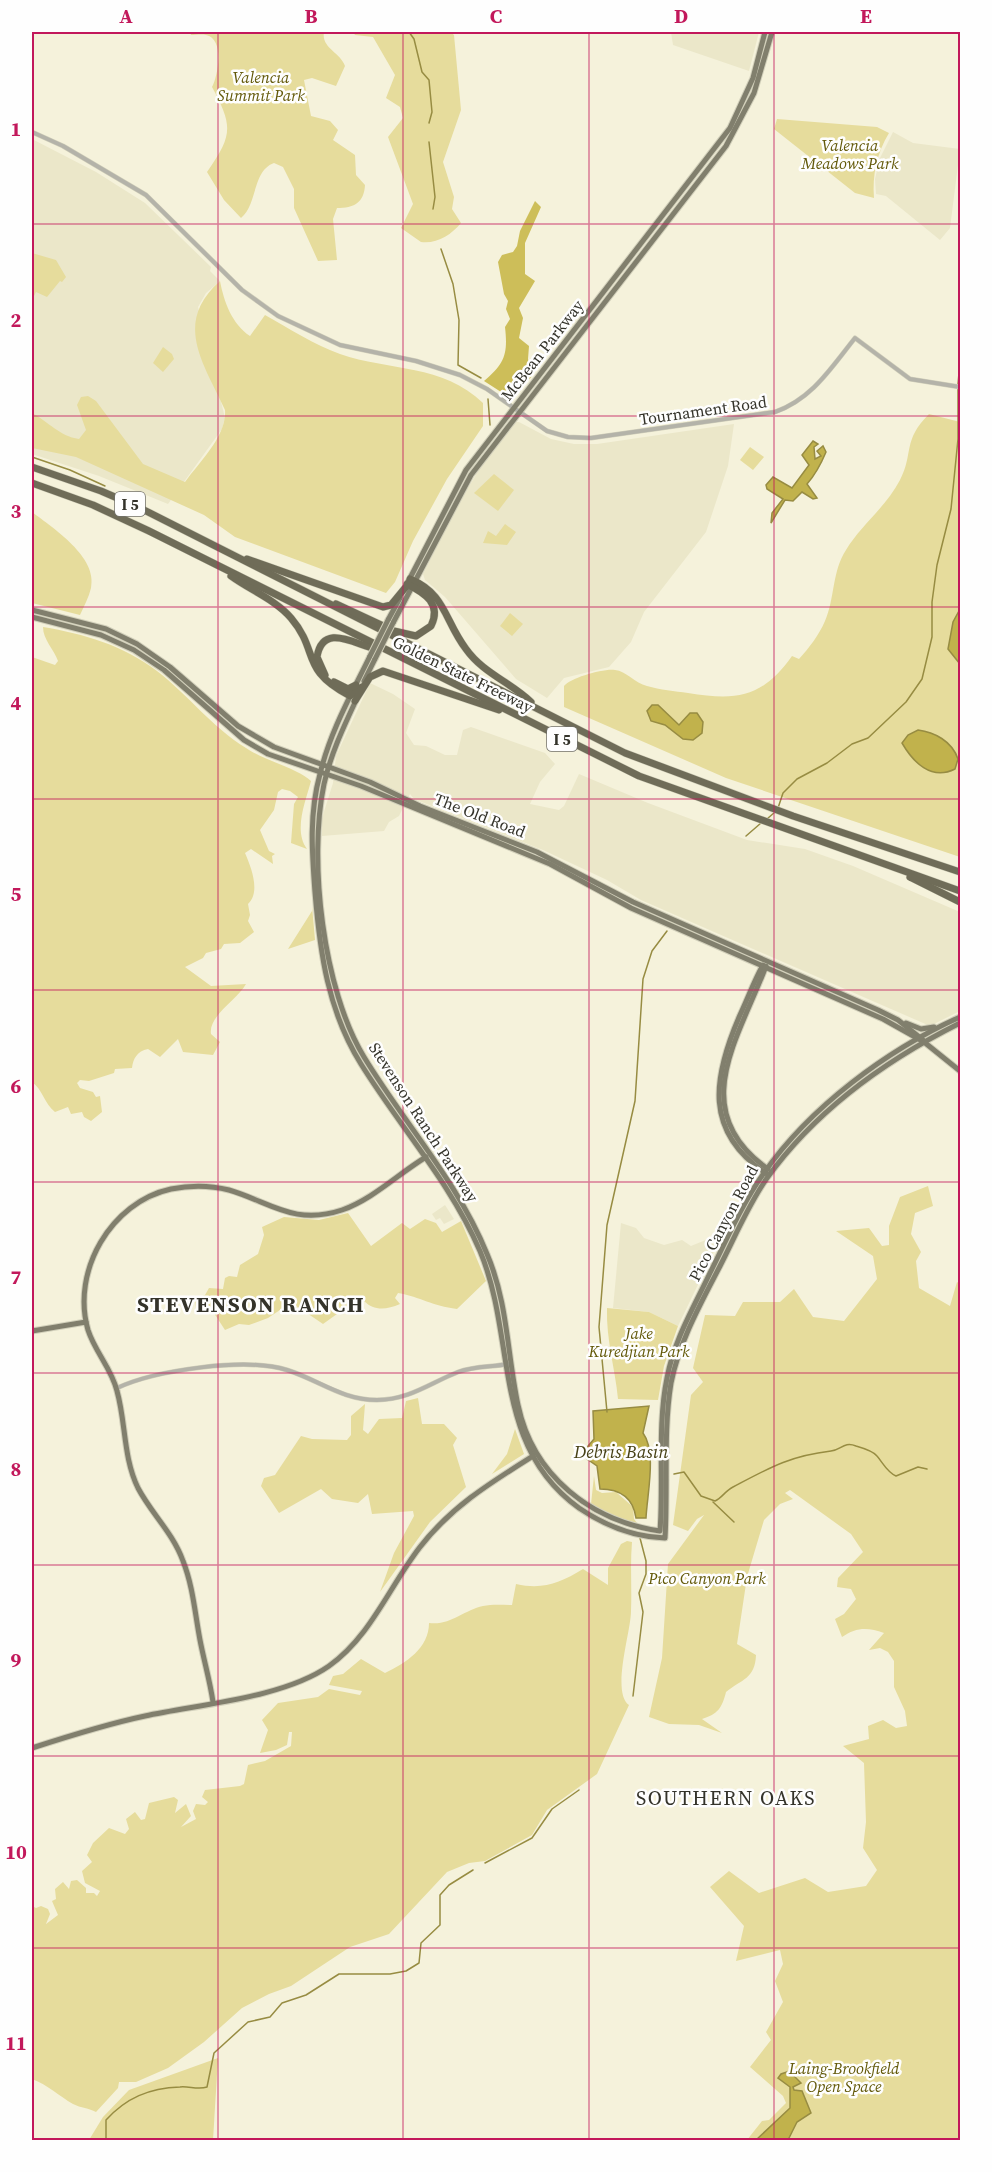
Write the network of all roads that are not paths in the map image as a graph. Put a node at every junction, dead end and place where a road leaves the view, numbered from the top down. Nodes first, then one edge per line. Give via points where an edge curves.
1 (765, 32) edge
2 (772, 32) edge
3 (762, 49) junction
4 (766, 59) junction
5 (32, 132) edge
6 (567, 345) junction
7 (960, 387) edge
8 (513, 408) junction
9 (519, 413) junction
10 (32, 467) edge
11 (32, 483) edge
12 (457, 485) junction
13 (454, 504) junction
14 (224, 551) junction
15 (217, 565) junction
16 (409, 584) junction
17 (313, 596) junction
18 (32, 610) edge
19 (32, 617) edge
20 (384, 650) junction
21 (359, 686) junction
22 (353, 699) junction
23 (537, 708) junction
24 (514, 715) junction
25 (325, 767) junction
26 (323, 774) junction
27 (886, 865) junction
28 (960, 872) edge
29 (960, 891) edge
30 (960, 902) edge
31 (766, 964) junction
32 (898, 1020) junction
33 (959, 1020) edge
34 (921, 1040) junction
35 (960, 1071) edge
36 (427, 1156) junction
37 (768, 1172) junction
38 (86, 1322) junction
39 (32, 1331) edge
40 (509, 1364) junction
41 (117, 1388) junction
42 (534, 1455) junction
43 (660, 1531) joint
44 (644, 1532) junction
45 (665, 1538) joint
46 (213, 1702) junction
47 (32, 1748) edge

1 - 3 main road, McBean Parkway
2 - 4 main road, McBean Parkway
3 - 4 main road
3 - 6 main road, McBean Parkway via 748,92 723,138
4 - 6 main road, McBean Parkway via 746,111 726,146
5 - 8 street via 146,195 242,290 278,316 340,345 451,371
6 - 8 main road, McBean Parkway
6 - 9 main road, McBean Parkway
7 - 9 street, Tournament Road via 918,382 904,376 855,339 811,392 775,412 580,438 547,431
8 - 9 street
8 - 12 main road, McBean Parkway
9 - 13 main road, McBean Parkway via 477,466
10 - 14 highway, Golden State Freeway / I 5 via 101,491
11 - 15 highway, Golden State Freeway / I 5 via 118,516
12 - 13 main road
12 - 16 main road, McBean Parkway
13 - 16 main road, McBean Parkway
14 - 16 highway via 383,608 391,605
14 - 17 highway, Golden State Freeway / I 5
15 - 20 highway, Golden State Freeway / I 5
15 - 22 highway via 286,612 321,677
16 - 17 highway via 428,597 434,609 431,627 416,636 404,635 347,607
16 - 21 main road, McBean Parkway, bridge
16 - 23 highway via 434,593 457,638 478,664
17 - 23 highway, Golden State Freeway / I 5
18 - 25 main road, The Old Road via 100,627 137,644 247,732 283,752
19 - 26 main road, The Old Road via 101,635 134,650 164,670 244,740 267,754
20 - 21 highway via 340,637 322,644 317,657 325,675 348,689
20 - 24 highway, Golden State Freeway / I 5
21 - 22 highway
22 - 24 highway via 370,677 383,671
22 - 25 main road, Stevenson Ranch Parkway
23 - 28 highway, Golden State Freeway / I 5 via 644,761
24 - 27 highway, Golden State Freeway / I 5 via 639,776
25 - 26 main road, Stevenson Ranch Parkway
25 - 31 main road, The Old Road via 548,857
26 - 31 main road, The Old Road via 550,864 631,908
26 - 36 main road, Stevenson Ranch Parkway via 313,807 312,844 328,990 357,1058
27 - 29 highway, Golden State Freeway / I 5
27 - 30 highway
31 - 32 main road, The Old Road
31 - 34 main road, The Old Road
31 - 37 main road via 729,1054 723,1091 733,1135
32 - 33 main road via 927,1030
32 - 34 main road, The Old Road
33 - 34 main road, Pico Canyon Road
34 - 35 main road, The Old Road
34 - 37 main road, Pico Canyon Road via 824,1112
36 - 38 main road via 360,1202 327,1213 276,1210 211,1186 185,1187 149,1197 120,1217 97,1249 86,1282
36 - 40 main road, Stevenson Ranch Parkway via 481,1253
37 - 43 main road, Pico Canyon Road via 745,1204 686,1323 669,1368 663,1409
37 - 45 main road, Pico Canyon Road via 689,1327 674,1372 669,1404
38 - 39 main road
38 - 41 main road
40 - 41 street via 469,1369 419,1392 385,1400 344,1396 294,1372 258,1365 165,1373
40 - 42 main road, Stevenson Ranch Parkway via 514,1412
41 - 46 main road via 132,1473 172,1537 185,1566
42 - 44 main road, Stevenson Ranch Parkway via 579,1500
42 - 46 main road via 480,1489 441,1522 409,1562 365,1631 331,1665 283,1688
43 - 44 main road, Stevenson Ranch Parkway
44 - 45 main road, Stevenson Ranch Parkway
46 - 47 main road via 112,1723

